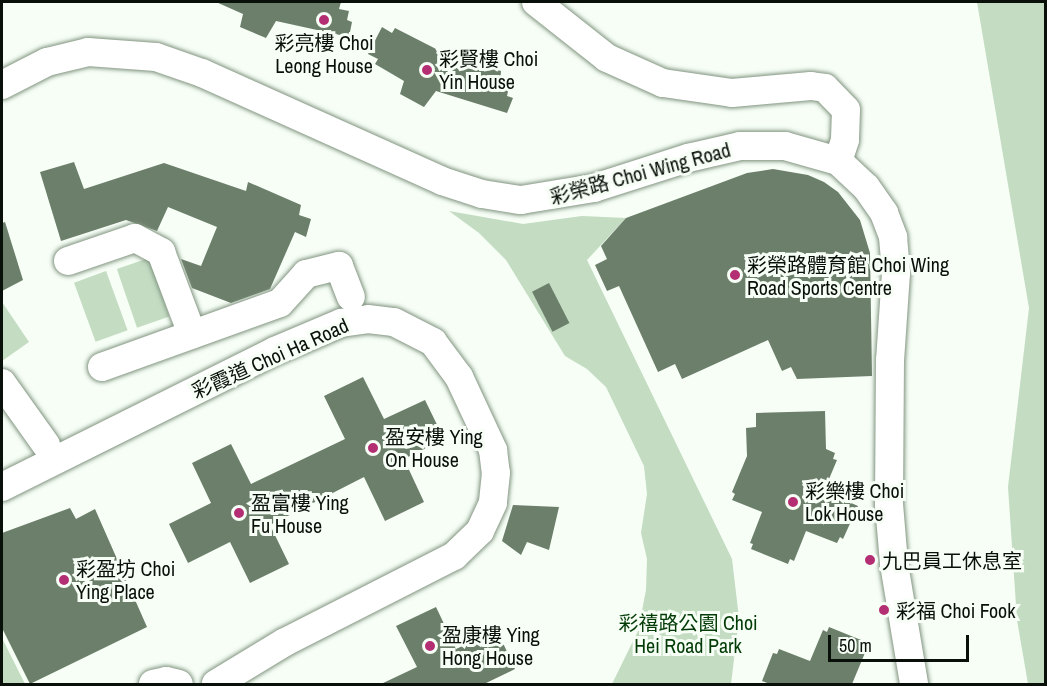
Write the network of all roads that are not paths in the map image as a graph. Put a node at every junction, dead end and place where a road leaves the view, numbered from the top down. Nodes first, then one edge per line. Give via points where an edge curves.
1 (536, 2) edge
2 (2, 85) edge
3 (838, 161) junction
4 (69, 261) dead end
5 (351, 297) dead end
6 (192, 334) junction
7 (102, 367) dead end
8 (2, 383) edge
9 (46, 445) dead end
10 (2, 487) edge
11 (153, 684) edge
12 (179, 684) edge
13 (216, 684) edge
14 (914, 684) edge

1 - 3 street via 607,58 663,83 732,93 825,88 846,110 845,140
2 - 3 street, 彩榮路 Choi Wing Road via 68,56 111,51 156,57 202,73 442,181 482,194 522,200 585,191 740,146 785,146
3 - 14 street, 彩榮路 Choi Wing Road via 866,187 884,213 893,237 896,273 890,360 889,504 894,564
4 - 6 street via 135,238 161,252
5 - 6 street via 339,266 306,274 280,303
6 - 7 street
8 - 9 street
10 - 13 street, 彩霞道 Choi Ha Road via 275,351 341,323 368,319 394,322 433,342 459,376 493,450 495,488 480,531 454,556 285,642
11 - 12 street

